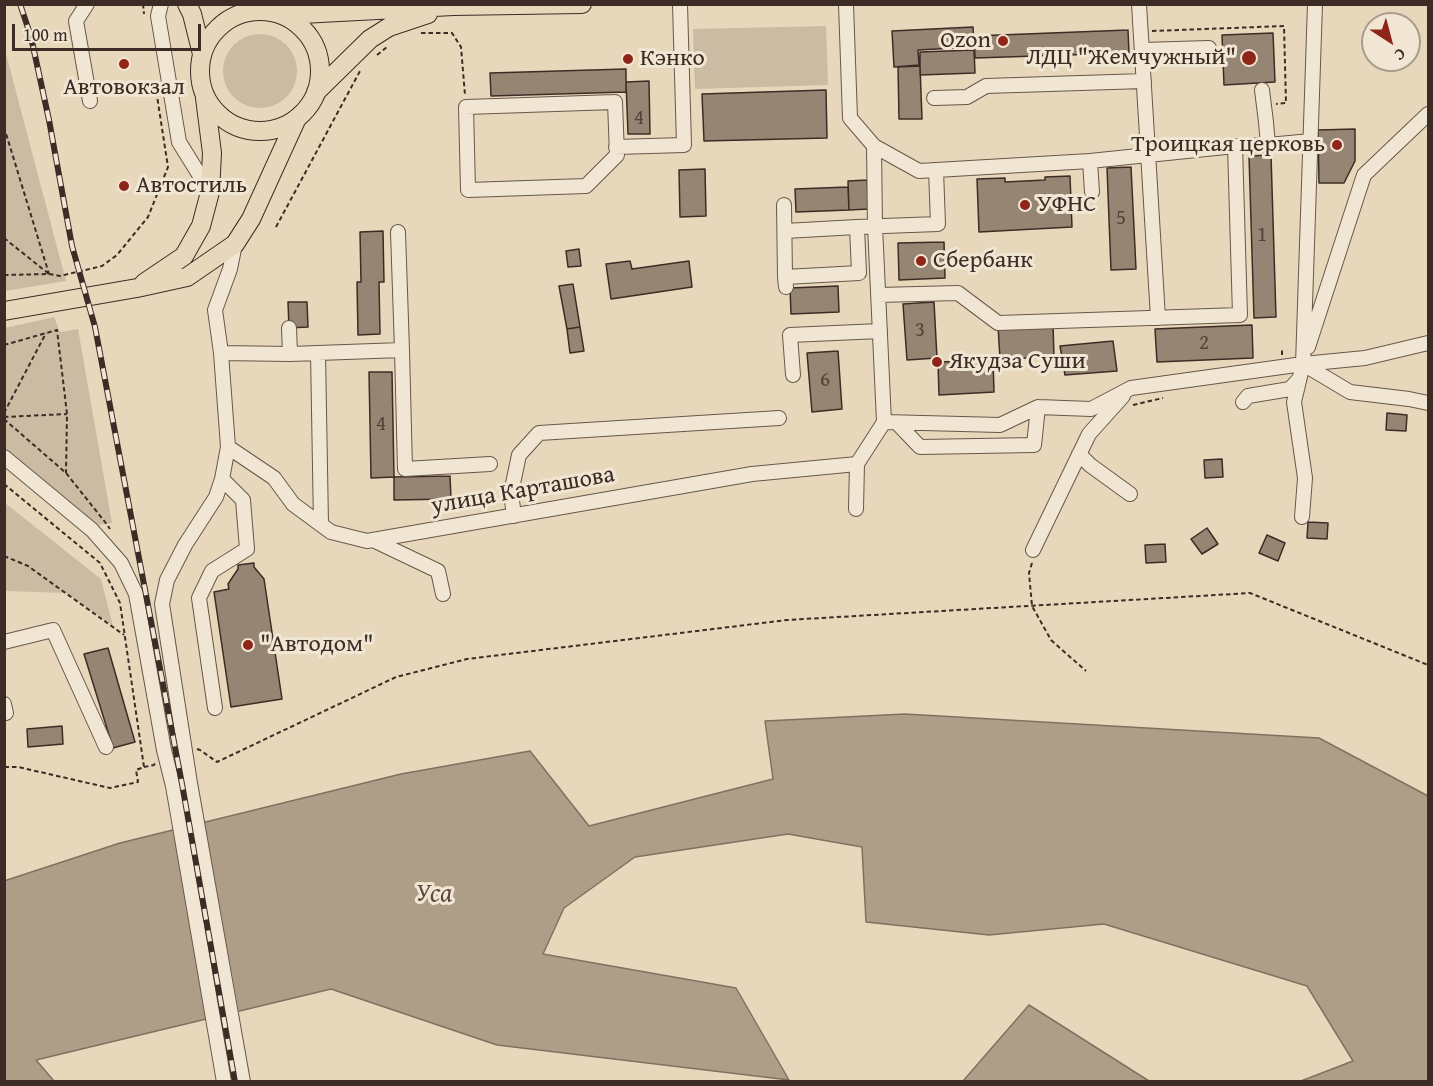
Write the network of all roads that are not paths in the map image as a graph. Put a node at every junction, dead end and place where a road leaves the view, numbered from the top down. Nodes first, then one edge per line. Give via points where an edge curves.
1 (87, 4) edge
2 (161, 4) edge
3 (187, 4) edge
4 (582, 4) edge
5 (680, 4) edge
6 (846, 4) edge
7 (1139, 4) edge
8 (1315, 4) edge
9 (453, 6) junction
10 (235, 9) edge
11 (283, 15) junction
12 (1209, 48) dead end
13 (1142, 50) junction
14 (202, 54) junction
15 (1144, 81) junction
16 (316, 92) junction
17 (205, 96) junction
18 (1263, 97) road end
19 (934, 98) dead end
20 (90, 101) dead end
21 (1428, 114) edge
22 (297, 118) junction
23 (1311, 141) junction
24 (1268, 145) junction
25 (1235, 146) junction
26 (616, 147) junction
27 (874, 147) junction
28 (1148, 155) junction
29 (1090, 161) junction
30 (936, 170) junction
31 (210, 192) junction
32 (1092, 192) dead end
33 (784, 205) dead end
34 (875, 226) junction
35 (856, 227) junction
36 (785, 231) junction
37 (398, 232) dead end
38 (235, 244) junction
39 (137, 288) junction
40 (878, 295) junction
41 (4, 311) edge
42 (1158, 318) junction
43 (289, 328) dead end
44 (880, 331) junction
45 (1428, 343) edge
46 (402, 350) junction
47 (221, 353) junction
48 (318, 353) junction
49 (290, 354) junction
50 (1303, 364) junction
51 (793, 375) dead end
52 (1299, 379) junction
53 (1131, 388) junction
54 (1243, 402) dead end
55 (1428, 403) edge
56 (1038, 407) junction
57 (779, 418) dead end
58 (890, 423) junction
59 (228, 447) junction
60 (1079, 454) junction
61 (4, 457) edge
62 (490, 464) dead end
63 (857, 464) junction
64 (222, 479) junction
65 (1130, 494) dead end
66 (856, 509) dead end
67 (514, 516) junction
68 (1302, 517) dead end
69 (321, 524) junction
70 (373, 540) junction
71 (1033, 550) dead end
72 (443, 594) dead end
73 (4, 642) edge
74 (215, 708) dead end
75 (106, 747) dead end
76 (224, 1082) edge
77 (243, 1082) edge

1 - 20 street via 76,21
2 - 31 street via 158,16 179,142
3 - 14 main road
4 - 9 main road
5 - 26 street via 684,145
6 - 27 street via 850,118
7 - 13 street
8 - 23 street
9 - 11 main road
9 - 16 main road via 389,27 370,39
10 - 11 main road
10 - 14 main road via 210,37
11 - 16 main road via 311,39 320,74
12 - 13 street
13 - 15 street
14 - 17 main road via 200,75
15 - 19 street via 986,86 967,97
15 - 28 street
16 - 22 main road
17 - 22 main road via 229,123 246,129 264,131
17 - 31 main road via 212,153
18 - 24 street
21 - 50 street via 1364,175
22 - 38 main road via 251,219
23 - 24 street
23 - 50 street
24 - 25 street
25 - 28 street
25 - 42 street via 1240,315
26 - 26 street via 617,155 586,186 468,190 466,107 615,102
27 - 30 street via 919,171
27 - 34 street
28 - 29 street
28 - 42 street
29 - 30 street
29 - 32 street
30 - 34 street via 938,224
31 - 39 main road via 201,226 184,256
33 - 36 street
34 - 35 street
34 - 40 street
35 - 36 street
35 - 36 street via 859,273 786,282
37 - 46 street
38 - 39 main road via 187,277
38 - 47 street via 215,310
39 - 41 main road
40 - 42 street via 958,293 998,323
40 - 44 street
43 - 49 street
44 - 51 street via 790,335
44 - 58 street via 883,395
45 - 50 street via 1365,358
46 - 48 street
46 - 62 street via 405,469
47 - 49 street
47 - 59 street
48 - 49 street
48 - 69 street
50 - 52 street
50 - 53 street
50 - 55 street via 1350,392
52 - 54 street via 1290,388 1248,396
52 - 68 street via 1294,402 1305,478
53 - 56 street via 1091,409
53 - 60 street via 1089,434
56 - 58 street via 1000,425
56 - 58 street via 1034,444 920,447
57 - 67 street via 539,433 519,455 511,493
58 - 63 street
59 - 64 street
59 - 69 street, улица Карташова via 274,478 293,504
60 - 65 street
60 - 71 street
61 - 76 street via 92,530 121,563 136,594
63 - 66 street
63 - 67 street, улица Карташова via 752,474
64 - 74 street via 243,500 247,549 212,571 199,598
64 - 77 street via 216,497 167,580 162,604
67 - 70 street, улица Карташова
69 - 70 street, улица Карташова via 331,532
70 - 72 street via 438,571
73 - 75 street via 53,630

